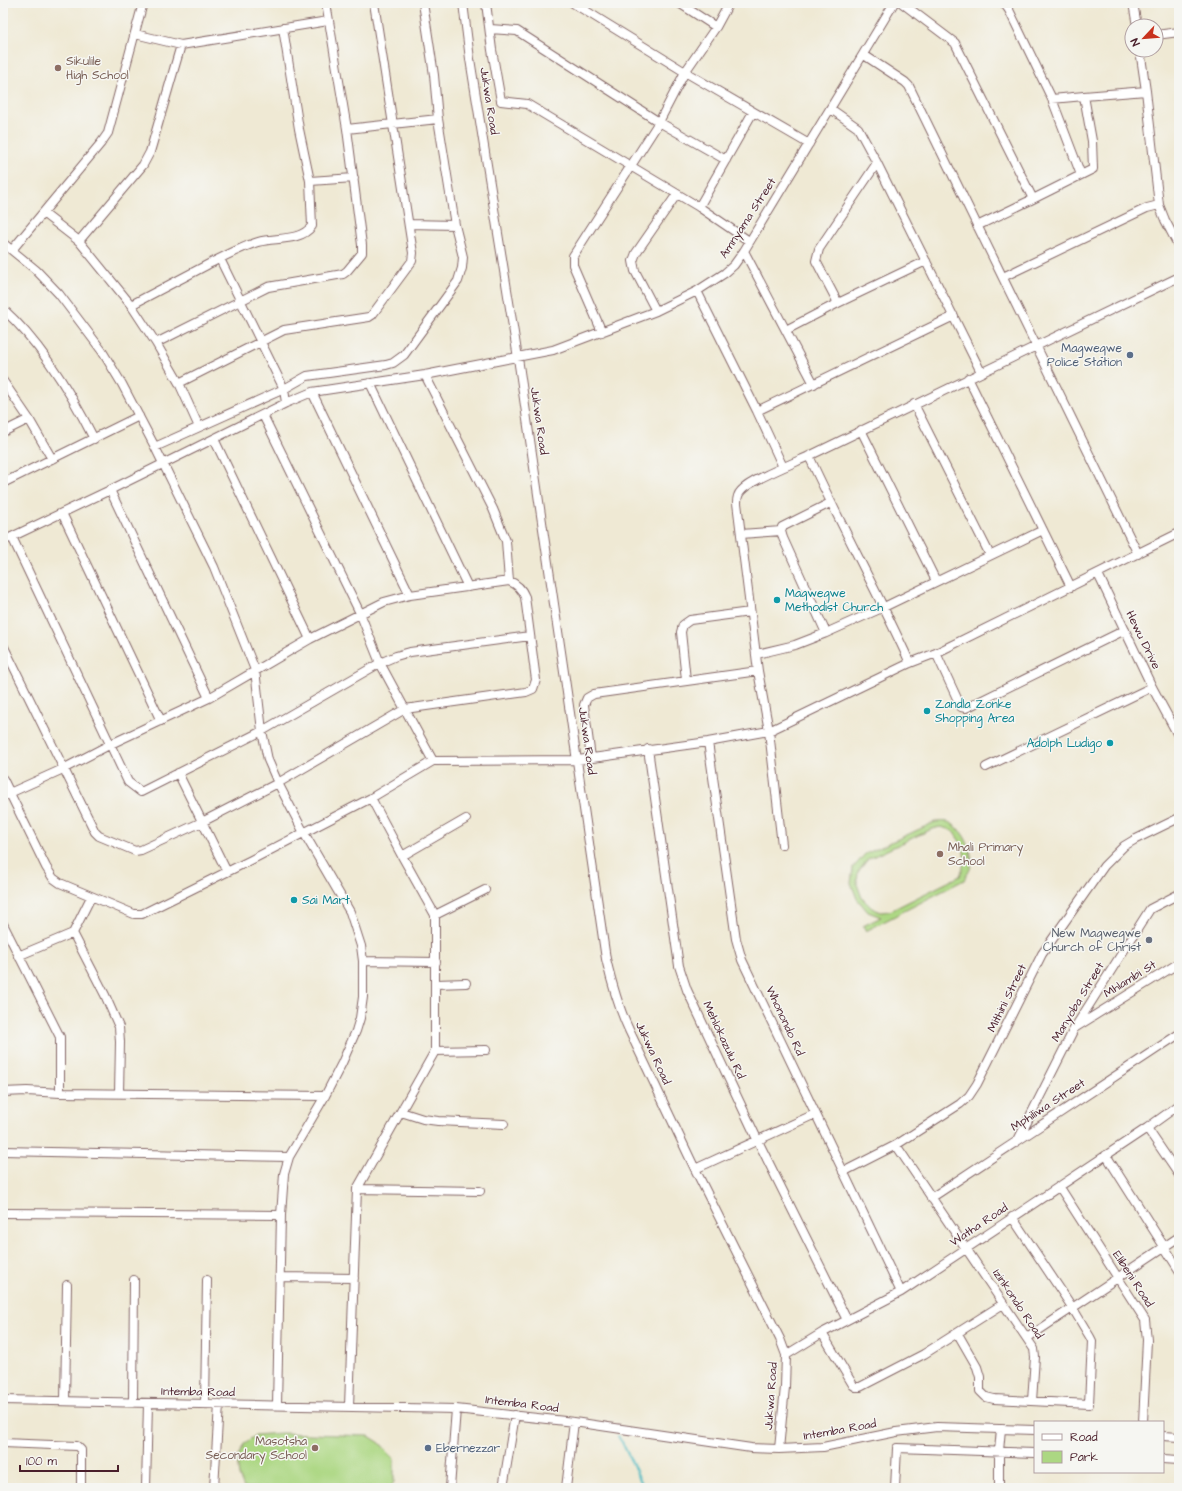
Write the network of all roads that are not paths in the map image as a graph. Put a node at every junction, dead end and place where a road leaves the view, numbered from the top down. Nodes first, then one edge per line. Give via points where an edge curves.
1 (143, 3) edge
2 (326, 3) edge
3 (374, 3) edge
4 (423, 3) edge
5 (463, 3) edge
6 (486, 3) edge
7 (573, 3) edge
8 (678, 3) edge
9 (729, 3) edge
10 (894, 3) edge
11 (902, 3) edge
12 (1004, 3) edge
13 (1133, 3) edge
14 (1136, 18) edge
15 (328, 21) junction
16 (716, 27) junction
17 (283, 28) junction
18 (490, 29) junction
19 (1179, 32) edge
20 (135, 34) junction
21 (1164, 34) edge
22 (180, 45) junction
23 (864, 55) junction
24 (1141, 58) edge
25 (685, 72) junction
26 (1146, 91) junction
27 (1084, 96) junction
28 (1052, 99) junction
29 (831, 109) junction
30 (753, 112) junction
31 (438, 119) junction
32 (659, 122) junction
33 (392, 124) junction
34 (347, 129) junction
35 (809, 144) junction
36 (726, 160) junction
37 (877, 163) junction
38 (631, 166) junction
39 (1081, 175) junction
40 (354, 178) junction
41 (310, 181) junction
42 (677, 194) junction
43 (1033, 200) junction
44 (1159, 205) junction
45 (699, 207) junction
46 (43, 213) junction
47 (409, 224) junction
48 (455, 225) junction
49 (978, 226) junction
50 (79, 241) junction
51 (749, 241) junction
52 (3, 243) edge
53 (1179, 247) edge
54 (12, 250) junction
55 (744, 251) junction
56 (220, 259) junction
57 (926, 260) junction
58 (1179, 277) edge
59 (1003, 278) junction
60 (697, 291) junction
61 (241, 300) junction
62 (838, 303) junction
63 (131, 305) junction
64 (3, 309) edge
65 (656, 311) junction
66 (954, 316) junction
67 (786, 330) junction
68 (602, 332) junction
69 (156, 343) junction
70 (261, 343) junction
71 (1036, 346) junction
72 (518, 358) junction
73 (982, 372) junction
74 (425, 375) junction
75 (968, 378) junction
76 (3, 381) edge
77 (179, 383) junction
78 (370, 383) junction
79 (814, 384) junction
80 (284, 389) junction
81 (312, 392) junction
82 (286, 403) junction
83 (914, 404) junction
84 (757, 411) junction
85 (263, 415) junction
86 (139, 416) junction
87 (29, 419) junction
88 (199, 427) junction
89 (861, 430) junction
90 (3, 432) edge
91 (94, 439) junction
92 (214, 439) junction
93 (155, 447) junction
94 (809, 456) junction
95 (52, 459) junction
96 (163, 464) junction
97 (783, 467) junction
98 (3, 483) edge
99 (110, 490) junction
100 (830, 503) junction
101 (62, 513) junction
102 (1043, 530) junction
103 (781, 531) junction
104 (1179, 533) edge
105 (740, 534) junction
106 (12, 537) junction
107 (3, 541) edge
108 (1138, 554) junction
109 (990, 555) junction
110 (1098, 574) junction
111 (509, 581) junction
112 (936, 581) junction
113 (468, 587) junction
114 (1071, 587) junction
115 (410, 595) junction
116 (884, 607) junction
117 (750, 612) junction
118 (360, 613) junction
119 (1125, 630) junction
120 (826, 633) junction
121 (530, 636) junction
122 (310, 639) junction
123 (3, 645) edge
124 (936, 653) junction
125 (757, 654) junction
126 (910, 662) junction
127 (380, 663) junction
128 (255, 670) junction
129 (758, 671) junction
130 (686, 680) junction
131 (1152, 687) junction
132 (209, 698) junction
133 (405, 709) junction
134 (161, 721) junction
135 (262, 731) junction
136 (769, 731) junction
137 (1179, 737) edge
138 (708, 742) junction
139 (111, 744) junction
140 (648, 749) junction
141 (591, 758) junction
142 (578, 760) junction
143 (433, 761) junction
144 (986, 767) dead end
145 (63, 769) junction
146 (178, 773) junction
147 (3, 779) edge
148 (278, 783) junction
149 (6, 794) edge
150 (371, 798) junction
151 (1179, 818) edge
152 (466, 819) dead end
153 (202, 822) junction
154 (304, 833) junction
155 (782, 845) dead end
156 (402, 856) junction
157 (227, 872) junction
158 (485, 890) dead end
159 (1179, 894) edge
160 (90, 897) junction
161 (435, 915) junction
162 (3, 924) edge
163 (73, 933) junction
164 (18, 956) junction
165 (363, 961) junction
166 (436, 962) junction
167 (1179, 963) edge
168 (466, 983) dead end
169 (436, 984) junction
170 (1074, 1029) junction
171 (1179, 1034) edge
172 (486, 1050) dead end
173 (435, 1051) junction
174 (3, 1092) edge
175 (60, 1093) junction
176 (119, 1093) junction
177 (325, 1096) junction
178 (1179, 1105) edge
179 (401, 1112) junction
180 (815, 1114) junction
181 (504, 1124) dead end
182 (1147, 1128) junction
183 (757, 1139) junction
184 (1018, 1140) junction
185 (896, 1145) junction
186 (3, 1151) edge
187 (1106, 1155) junction
188 (289, 1157) junction
189 (695, 1169) junction
190 (843, 1172) junction
191 (1179, 1175) edge
192 (1059, 1186) junction
193 (357, 1190) junction
194 (480, 1191) dead end
195 (931, 1198) junction
196 (3, 1213) edge
197 (281, 1215) junction
198 (1012, 1218) junction
199 (1179, 1237) edge
200 (1164, 1247) junction
201 (966, 1249) junction
202 (1179, 1270) edge
203 (280, 1277) junction
204 (354, 1278) junction
205 (1117, 1278) junction
206 (134, 1280) dead end
207 (207, 1280) dead end
208 (68, 1285) dead end
209 (901, 1292) junction
210 (1003, 1304) junction
211 (1072, 1307) junction
212 (847, 1320) junction
213 (822, 1333) junction
214 (958, 1334) junction
215 (1027, 1338) junction
216 (786, 1355) junction
217 (3, 1400) edge
218 (65, 1401) junction
219 (1032, 1401) junction
220 (133, 1402) junction
221 (148, 1403) junction
222 (205, 1404) junction
223 (219, 1404) junction
224 (277, 1405) junction
225 (349, 1406) junction
226 (456, 1409) junction
227 (515, 1415) junction
228 (1143, 1421) edge
229 (574, 1422) junction
230 (1001, 1429) junction
231 (1034, 1430) edge
232 (1164, 1436) edge
233 (1179, 1437) edge
234 (3, 1443) edge
235 (779, 1449) junction
236 (999, 1451) junction
237 (1034, 1453) edge
238 (1164, 1459) edge
239 (1179, 1460) edge
240 (81, 1488) edge
241 (146, 1488) edge
242 (214, 1488) edge
243 (450, 1488) edge
244 (503, 1488) edge
245 (566, 1488) edge
246 (895, 1488) edge
247 (999, 1488) edge

1 - 20 street
2 - 15 street
3 - 33 street
4 - 31 street
5 - 72 street, Jukwa Road
6 - 18 street
7 - 25 street
8 - 16 street
9 - 16 street
10 - 23 street, Amnyama Street
11 - 43 street via 955,43
12 - 28 street via 1010,10
13 - 14 street
15 - 17 street
15 - 34 street
16 - 25 street
17 - 22 street
17 - 41 street
18 - 32 street via 517,31
18 - 38 street via 501,101 527,104
19 - 21 street
20 - 22 street
20 - 46 street via 108,133
22 - 50 street via 150,152 143,165
23 - 29 street, Amnyama Street
23 - 49 street via 909,86
24 - 26 street
25 - 30 street
25 - 32 street
26 - 27 street
26 - 44 street
27 - 28 street
27 - 39 street via 1092,141 1093,169
28 - 39 street
29 - 35 street, Amnyama Street
29 - 37 street via 858,128
30 - 35 street
30 - 36 street
31 - 33 street
31 - 48 street
32 - 36 street
32 - 38 street
33 - 34 street
33 - 47 street
34 - 40 street
35 - 51 street, Amnyama Street
36 - 45 street
37 - 57 street
37 - 62 street via 819,249 816,261
38 - 42 street
38 - 68 street via 572,259
39 - 43 street
40 - 41 street
40 - 61 street via 362,253 347,271 340,275 268,287
41 - 56 street via 312,226 307,232 300,236 258,242
42 - 45 street
42 - 65 street via 636,253 634,261 635,271
43 - 49 street
44 - 53 street
44 - 59 street via 1147,208
45 - 51 street
46 - 50 street
46 - 54 street
47 - 48 street
47 - 70 street via 412,261 372,315 366,319 286,330
48 - 80 street via 463,257 458,281 404,355 386,365 307,376
49 - 59 street
50 - 63 street
51 - 55 street, Amnyama Street
52 - 54 street
54 - 86 street via 59,294 102,351
55 - 60 street, Amnyama Street via 725,273
55 - 67 street
56 - 61 street
56 - 63 street
57 - 62 street
57 - 66 street
58 - 71 street
59 - 71 street
60 - 65 street, Amnyama Street
60 - 84 street
61 - 69 street
61 - 70 street
62 - 67 street
63 - 69 street
64 - 91 street via 17,321 53,368
65 - 68 street, Amnyama Street
66 - 73 street
66 - 79 street
67 - 79 street
68 - 72 street, Amnyama Street via 553,350
69 - 77 street
70 - 77 street
70 - 80 street
71 - 73 street
71 - 108 street
72 - 74 street, Amnyama Street
72 - 142 street, Jukwa Road
73 - 75 street
74 - 78 street, Amnyama Street
74 - 111 street via 493,509 506,541
75 - 83 street
75 - 102 street
76 - 87 street
77 - 88 street
78 - 81 street, Amnyama Street
78 - 113 street
79 - 84 street
80 - 82 street
80 - 88 street
81 - 82 street, Amnyama Street
81 - 115 street
82 - 85 street, Amnyama Street
83 - 89 street
83 - 109 street
84 - 97 street
85 - 92 street, Amnyama Street
85 - 118 street
86 - 91 street
86 - 93 street
87 - 90 street
87 - 95 street
88 - 93 street
89 - 94 street
89 - 112 street
91 - 95 street
92 - 96 street, Amnyama Street
92 - 122 street
93 - 96 street
94 - 97 street
94 - 100 street
95 - 98 street
96 - 99 street, Amnyama Street
96 - 128 street via 214,567
97 - 105 street via 747,486 737,496
99 - 101 street, Amnyama Street
99 - 132 street
100 - 103 street via 782,527
100 - 116 street
101 - 106 street, Amnyama Street
101 - 134 street
102 - 109 street
102 - 114 street
103 - 105 street
103 - 120 street
104 - 108 street
105 - 117 street
106 - 107 street, Amnyama Street
106 - 139 street
108 - 110 street
109 - 112 street
110 - 114 street
110 - 119 street, Hewu Drive
111 - 113 street
111 - 121 street via 518,586 525,597
112 - 116 street
113 - 115 street
114 - 124 street
115 - 118 street via 384,602
116 - 120 street
116 - 126 street
117 - 125 street
117 - 130 street via 690,620 683,625 681,632
118 - 122 street
118 - 127 street
119 - 124 street via 966,708 961,707
119 - 131 street, Hewu Drive
120 - 125 street via 795,645
121 - 127 street via 410,652
121 - 133 street via 536,680 533,689
122 - 128 street
123 - 145 street
124 - 126 street
125 - 129 street
126 - 136 street
127 - 133 street
127 - 135 street
128 - 132 street
128 - 135 street
129 - 130 street
129 - 136 street
130 - 141 street via 594,694 587,698 584,705
131 - 137 street, Hewu Drive
131 - 144 street
132 - 134 street
133 - 143 street
133 - 148 street
134 - 139 street
135 - 146 street
135 - 148 street via 268,760
136 - 138 street
136 - 155 street
138 - 140 street
138 - 180 street, Whonondo Rd via 736,938 742,960
139 - 145 street
139 - 146 street via 128,782 141,792
140 - 141 street
140 - 183 street, Mehlokazulu Rd via 679,966 687,990
141 - 142 street
142 - 143 street
142 - 189 street, Jukwa Road via 606,959 613,989 620,1011
143 - 150 street
145 - 149 street
145 - 153 street via 95,832 127,848 141,850
146 - 153 street
147 - 149 street
148 - 153 street
148 - 154 street
149 - 160 street via 53,878
150 - 154 street
150 - 156 street
151 - 185 street, Mithini Street via 1124,846 1104,866 1042,954 969,1096
152 - 156 street
153 - 157 street
154 - 157 street
154 - 165 street via 350,912
156 - 161 street
157 - 160 street via 142,914 134,914
158 - 161 street
159 - 170 street, Manyoba Street via 1150,909
160 - 163 street
161 - 166 street
162 - 164 street
163 - 164 street
163 - 176 street via 119,1027
164 - 175 street via 60,1037
165 - 166 street
165 - 177 street via 360,1018 342,1063
166 - 169 street
167 - 170 street, Mhlambi St
168 - 169 street
169 - 173 street
170 - 184 street, Manyoba Street
171 - 184 street, Mphiliwa Street
172 - 173 street
173 - 179 street
174 - 175 street
175 - 176 street
176 - 177 street
177 - 188 street
178 - 182 street, Watha Road
179 - 181 street via 438,1121
179 - 193 street
180 - 183 street
180 - 190 street, Whonondo Rd
182 - 187 street, Watha Road
182 - 191 street
183 - 189 street
183 - 212 street, Mehlokazulu Rd
184 - 195 street, Mphiliwa Street
185 - 190 street, Mithini Street
185 - 195 street, Izinkondo Road
186 - 188 street
187 - 192 street, Watha Road
187 - 200 street
188 - 197 street via 284,1174
189 - 216 street, Jukwa Road
190 - 209 street, Whonondo Rd
192 - 198 street, Watha Road
192 - 205 street, Elibeni Road
193 - 194 street
193 - 204 street
195 - 201 street, Izinkondo Road
196 - 197 street
197 - 203 street
198 - 201 street, Watha Road
198 - 211 street
199 - 200 street
200 - 202 street
200 - 205 street
201 - 209 street, Watha Road
201 - 210 street, Izinkondo Road
203 - 204 street
203 - 224 street
204 - 225 street
205 - 211 street
205 - 228 street, Elibeni Road via 1146,1320
206 - 220 street
207 - 222 street
208 - 218 street
209 - 212 street, Watha Road
210 - 214 street
210 - 215 street, Izinkondo Road
211 - 215 street
211 - 219 street via 1092,1341 1089,1404
212 - 213 street, Watha Road
213 - 214 street via 856,1387 924,1354
213 - 216 street, Watha Road
214 - 219 street via 977,1367 980,1391 986,1397
215 - 219 street, Izinkondo Road via 1034,1349 1035,1357
216 - 235 street, Jukwa Road
217 - 218 street, Intemba Road
218 - 220 street, Intemba Road
220 - 221 street, Intemba Road
221 - 222 street, Intemba Road
221 - 241 street
222 - 223 street, Intemba Road
223 - 224 street, Intemba Road
223 - 242 street
224 - 225 street, Intemba Road
225 - 226 street, Intemba Road
226 - 227 street, Intemba Road
226 - 243 street
227 - 229 street, Intemba Road
227 - 244 street
229 - 235 street, Intemba Road via 751,1448
229 - 245 street
230 - 231 street, Intemba Road
230 - 235 street, Intemba Road via 922,1428 823,1447
230 - 236 street
232 - 233 street
234 - 240 street via 77,1446 81,1450
236 - 237 street
236 - 246 street via 897,1448
236 - 247 street
238 - 239 street

